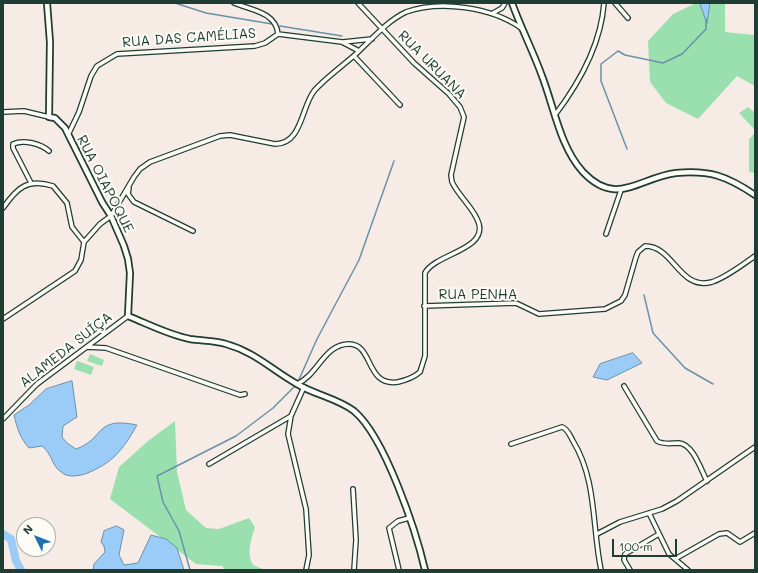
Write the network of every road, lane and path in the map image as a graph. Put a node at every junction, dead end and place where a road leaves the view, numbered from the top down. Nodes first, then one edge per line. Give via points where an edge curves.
1 (47, 3) edge
2 (234, 3) edge
3 (358, 3) edge
4 (505, 3) edge
5 (512, 3) edge
6 (604, 3) edge
7 (615, 3) edge
8 (493, 12) junction
9 (628, 18) dead end
10 (521, 28) junction
11 (382, 30) junction
12 (278, 34) junction
13 (372, 39) junction
14 (342, 42) junction
15 (359, 51) junction
16 (354, 56) junction
17 (400, 105) dead end
18 (3, 112) edge
19 (555, 115) junction
20 (49, 117) junction
21 (68, 136) junction
22 (50, 151) dead end
23 (31, 183) junction
24 (130, 185) junction
25 (621, 190) junction
26 (755, 195) edge
27 (3, 208) edge
28 (111, 216) junction
29 (193, 231) dead end
30 (606, 234) dead end
31 (84, 242) junction
32 (755, 256) edge
33 (424, 306) junction
34 (128, 316) junction
35 (3, 319) edge
36 (87, 347) junction
37 (296, 383) junction
38 (624, 386) dead end
39 (304, 387) junction
40 (245, 394) dead end
41 (291, 416) junction
42 (3, 419) edge
43 (511, 444) dead end
44 (755, 447) edge
45 (209, 464) dead end
46 (707, 481) junction
47 (353, 489) dead end
48 (648, 513) junction
49 (409, 518) junction
50 (755, 533) edge
51 (597, 534) junction
52 (659, 534) junction
53 (675, 560) junction
54 (306, 570) edge
55 (354, 570) edge
56 (399, 570) edge
57 (425, 570) edge
58 (601, 570) edge
59 (630, 570) edge
60 (688, 570) edge

1 - 20 street via 50,42
2 - 12 street, RUA DAS CAMÉLIAS via 270,18 278,28
3 - 11 street
4 - 8 street via 502,8
5 - 10 street
6 - 19 street via 598,33 586,68
7 - 9 street
8 - 10 street
8 - 11 street via 464,6 430,5 406,12
10 - 19 street via 542,75
11 - 13 street
11 - 33 street, RUA URUANA via 414,64 455,100 464,117 451,175 452,182 477,219 480,226 479,234 464,248 428,268 424,281
12 - 14 street
12 - 21 street, RUA DAS CAMÉLIAS via 255,46 116,54 97,66 91,76
13 - 14 street
13 - 15 street
14 - 15 street
15 - 16 street
16 - 17 street
16 - 24 street via 314,92 295,133 289,140 275,144 230,135 213,138 150,162 140,169
18 - 20 street, RUA OIAPOQUE via 24,111
19 - 25 street via 570,152 583,172 597,183
20 - 21 street, RUA OIAPOQUE via 60,122
21 - 28 street, RUA OIAPOQUE
22 - 23 street via 35,144 13,144
23 - 27 street via 18,190
23 - 31 street via 46,184 57,190 67,203 72,227
24 - 28 street
24 - 29 street via 128,194 134,202
25 - 26 street via 666,175 702,173 728,178
25 - 30 street
28 - 31 street
28 - 34 street, RUA OIAPOQUE via 128,259
31 - 35 street via 81,260 75,271
32 - 33 street, RUA PENHA via 723,277 712,282 698,283 688,279 659,249 645,246 636,257 626,296 605,309 539,314 516,303
33 - 37 street, RUA URUANA via 425,356 420,372 413,378 384,382 374,372 360,348 355,344 348,344 333,348 309,378
34 - 36 street, ALAMEDA SUÍÇA
34 - 37 street via 191,339 226,344 266,362
36 - 40 street via 106,348 240,396
36 - 42 street, ALAMEDA SUÍÇA via 29,391
37 - 39 street
38 - 46 street via 657,441 662,444 681,443 686,446
39 - 41 street
39 - 49 street via 341,403 366,423 378,442
41 - 45 street
41 - 54 street via 288,434 302,488 308,531 309,555
43 - 51 street via 565,428 586,465
44 - 46 street
46 - 48 street via 677,501
47 - 55 street via 356,540
48 - 51 street via 620,522
48 - 52 street
49 - 56 street via 389,528
49 - 57 street via 420,545
50 - 53 street via 740,542 727,534 719,534
51 - 58 street
52 - 53 street
52 - 59 street via 625,554 624,560
53 - 60 street

